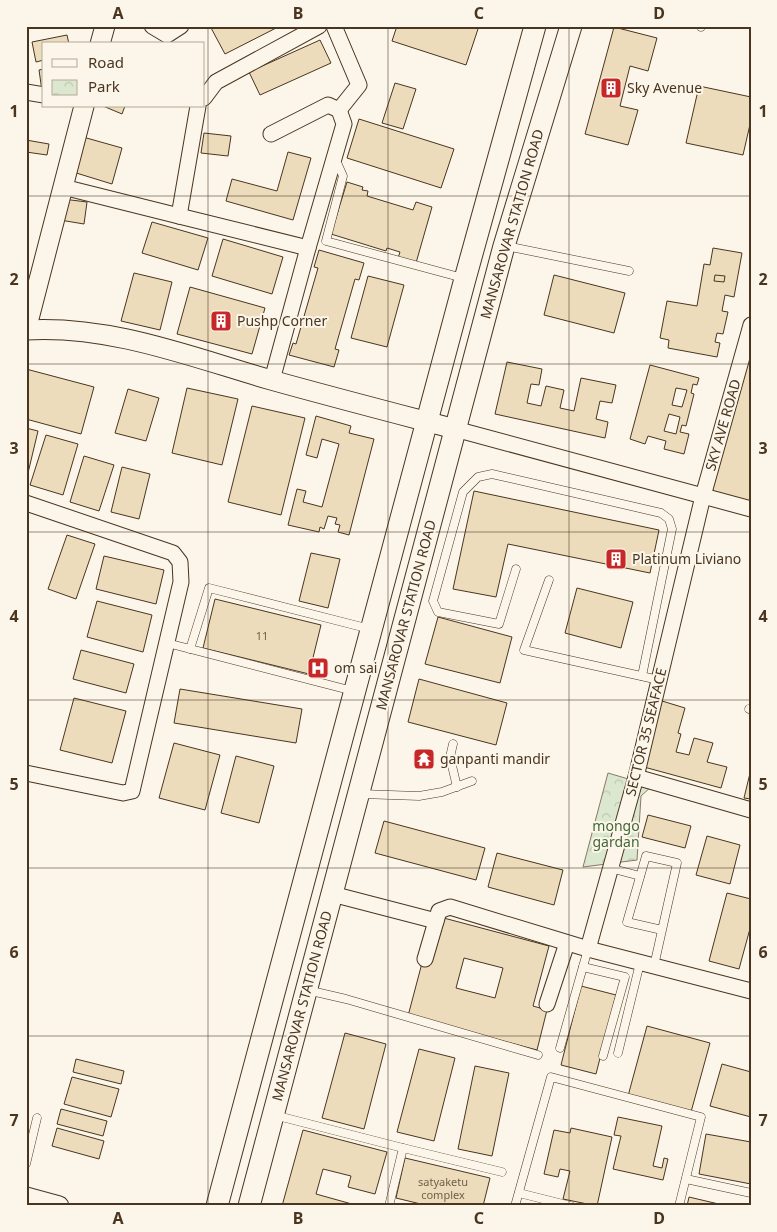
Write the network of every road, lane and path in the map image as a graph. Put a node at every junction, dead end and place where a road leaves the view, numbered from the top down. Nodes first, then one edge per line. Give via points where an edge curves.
1 (104, 26) edge
2 (152, 26) edge
3 (181, 26) edge
4 (319, 26) edge
5 (334, 26) edge
6 (535, 26) edge
7 (571, 26) edge
8 (169, 40) edge
9 (100, 42) edge
10 (26, 92) edge
11 (42, 95) edge
12 (205, 97) edge
13 (84, 108) edge
14 (198, 108) edge
15 (339, 110) junction
16 (271, 134) dead end
17 (334, 156) junction
18 (64, 187) junction
19 (179, 216) junction
20 (504, 246) junction
21 (308, 248) junction
22 (629, 272) dead end
23 (465, 279) junction
24 (751, 325) edge
25 (26, 330) edge
26 (272, 380) junction
27 (426, 422) junction
28 (455, 429) junction
29 (703, 496) junction
30 (26, 503) edge
31 (751, 509) edge
32 (516, 569) dead end
33 (549, 580) dead end
34 (371, 629) junction
35 (167, 643) junction
36 (190, 649) junction
37 (642, 676) junction
38 (659, 680) junction
39 (354, 692) junction
40 (453, 744) dead end
41 (26, 772) edge
42 (636, 777) junction
43 (472, 781) dead end
44 (457, 787) junction
45 (359, 794) junction
46 (751, 810) edge
47 (310, 858) junction
48 (339, 866) junction
49 (610, 868) junction
50 (640, 876) junction
51 (332, 894) junction
52 (436, 921) junction
53 (662, 930) junction
54 (567, 943) junction
55 (588, 949) junction
56 (425, 959) dead end
57 (641, 963) junction
58 (583, 967) junction
59 (625, 977) junction
60 (306, 990) junction
61 (751, 991) edge
62 (547, 1004) dead end
63 (560, 1048) dead end
64 (618, 1054) dead end
65 (538, 1056) dead end
66 (603, 1056) dead end
67 (273, 1115) junction
68 (37, 1118) dead end
69 (403, 1148) junction
70 (26, 1164) edge
71 (502, 1172) dead end
72 (686, 1179) junction
73 (519, 1193) junction
74 (751, 1193) edge
75 (26, 1197) edge
76 (59, 1206) edge
77 (217, 1206) edge
78 (249, 1206) edge
79 (389, 1206) edge
80 (515, 1206) edge
81 (571, 1206) edge
82 (679, 1206) edge

1 - 9 street
2 - 8 street
3 - 8 street
4 - 12 street via 216,82
5 - 15 street via 360,85
6 - 23 main road
7 - 20 main road, MANSAROVAR STATION ROAD
10 - 11 street
13 - 18 street
14 - 19 street
15 - 16 street via 328,105 321,107
15 - 17 street via 344,124
17 - 21 street
17 - 23 lane via 343,176 326,241
18 - 19 street
18 - 25 street
19 - 21 street
20 - 22 lane
20 - 28 main road, MANSAROVAR STATION ROAD
21 - 26 street
23 - 27 main road
24 - 29 street, SKY AVE ROAD
25 - 26 street via 56,328 125,337
26 - 27 street
27 - 28 street
27 - 34 main road
28 - 29 street
28 - 45 main road, MANSAROVAR STATION ROAD
29 - 31 street
29 - 38 street, SECTOR 35 SEAFACE
30 - 35 street via 173,553 180,562 181,582
32 - 37 lane via 499,624 438,612 433,601 463,492 478,477 492,474 661,513 669,519 672,529
33 - 37 lane via 524,650
34 - 36 lane via 209,588
34 - 39 main road
35 - 36 lane
35 - 41 street via 132,791 123,793
36 - 39 lane
37 - 38 lane
38 - 42 street, SECTOR 35 SEAFACE
39 - 47 main road
40 - 44 lane via 450,757
42 - 46 street
42 - 49 street, SECTOR 35 SEAFACE
43 - 44 lane
44 - 45 lane via 419,796
45 - 48 main road, MANSAROVAR STATION ROAD
47 - 48 main road
47 - 77 main road
48 - 51 main road, MANSAROVAR STATION ROAD
49 - 50 lane
49 - 55 street, SECTOR 35 SEAFACE
50 - 53 lane via 627,922
50 - 53 lane via 646,856 677,863
51 - 52 street
51 - 60 main road, MANSAROVAR STATION ROAD
52 - 54 street via 439,911 450,907
52 - 56 street
53 - 57 lane
54 - 55 street
54 - 62 street
55 - 57 street
55 - 58 lane
57 - 59 lane
57 - 61 street
57 - 64 lane
58 - 59 lane
58 - 63 lane
59 - 66 lane
60 - 65 lane
60 - 67 main road, MANSAROVAR STATION ROAD
67 - 69 lane
67 - 78 main road, MANSAROVAR STATION ROAD
68 - 70 lane
69 - 71 lane
69 - 79 lane
72 - 73 lane via 701,1117 551,1077
72 - 74 lane
72 - 82 lane
73 - 80 lane
73 - 81 lane
75 - 76 street

